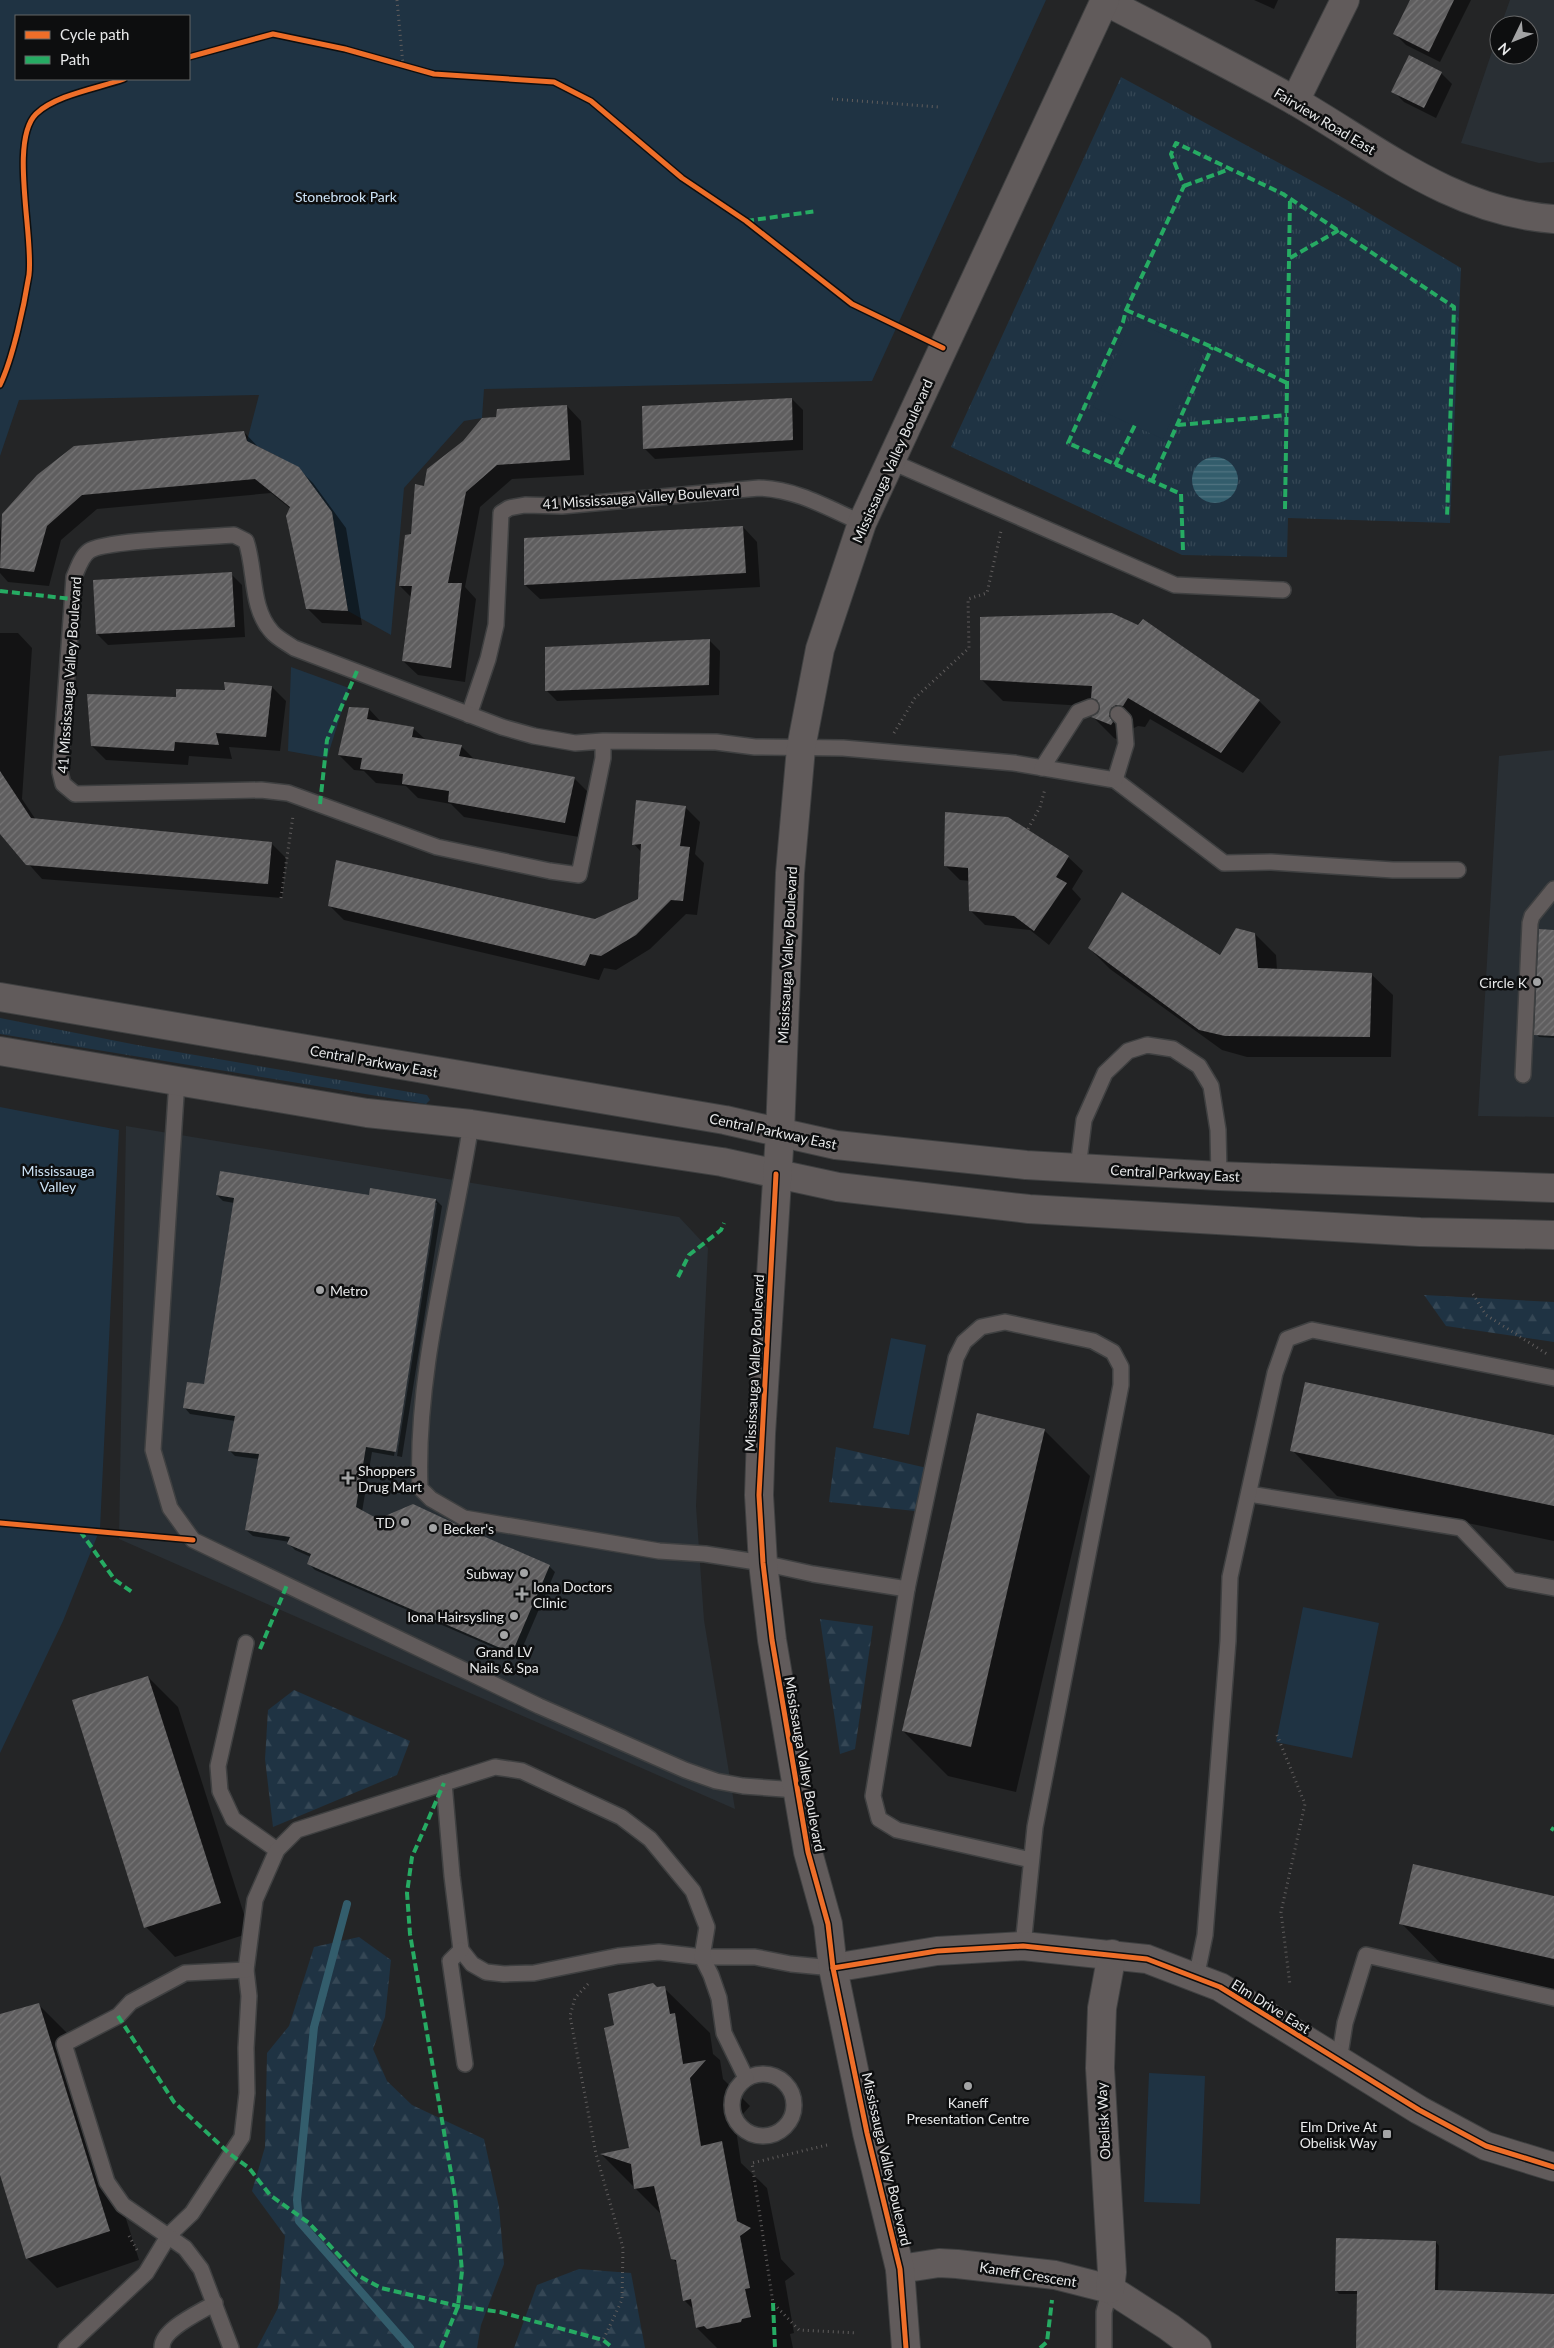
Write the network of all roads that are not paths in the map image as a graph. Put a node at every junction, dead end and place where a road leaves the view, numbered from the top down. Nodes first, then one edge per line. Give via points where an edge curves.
1 (1105, 0) edge
2 (1345, 0) edge
3 (1295, 101) junction
4 (1554, 219) edge
5 (890, 461) junction
6 (862, 523) junction
7 (1283, 590) dead end
8 (1091, 707) dead end
9 (1118, 714) dead end
10 (469, 715) junction
11 (603, 740) junction
12 (800, 748) junction
13 (1046, 769) junction
14 (1115, 780) junction
15 (1458, 870) dead end
16 (1554, 889) edge
17 (0, 997) edge
18 (0, 1051) edge
19 (1524, 1075) dead end
20 (177, 1080) junction
21 (471, 1124) junction
22 (780, 1133) junction
23 (1078, 1168) junction
24 (776, 1174) junction
25 (1219, 1176) junction
26 (1554, 1188) edge
27 (1554, 1235) edge
28 (1554, 1378) edge
29 (1249, 1494) junction
30 (763, 1563) junction
31 (907, 1588) junction
32 (1554, 1588) edge
33 (246, 1643) dead end
34 (444, 1783) junction
35 (797, 1790) junction
36 (277, 1850) junction
37 (1031, 1860) junction
38 (1023, 1946) junction
39 (461, 1950) junction
40 (1112, 1954) junction
41 (702, 1957) junction
42 (833, 1968) junction
43 (246, 1970) junction
44 (1196, 1978) junction
45 (1554, 1998) edge
46 (1340, 2061) junction
47 (465, 2064) dead end
48 (746, 2078) junction
49 (1554, 2167) edge
50 (169, 2235) junction
51 (900, 2269) junction
52 (1110, 2289) junction
53 (215, 2303) junction
54 (66, 2348) edge
55 (162, 2348) edge
56 (231, 2348) edge
57 (906, 2348) edge
58 (1104, 2348) edge
59 (1197, 2348) edge

1 - 3 street, Fairview Road East
1 - 5 street, Mississauga Valley Boulevard
2 - 3 street
3 - 4 street, Fairview Road East via 1404,168 1478,204
5 - 6 street, Mississauga Valley Boulevard
5 - 7 lane via 1175,585
6 - 10 lane, 41 Mississauga Valley Boulevard via 778,488 509,508 501,514 496,625
6 - 12 street, Mississauga Valley Boulevard via 820,649
8 - 13 lane via 1078,712
9 - 14 lane via 1124,720 1126,744
10 - 11 lane, 41 Mississauga Valley Boulevard via 534,736 575,743
10 - 11 lane, 41 Mississauga Valley Boulevard via 294,648 273,634 258,607 246,541 234,535 111,544 90,550 81,560 74,577 60,772 63,784 75,794 261,790 295,796 437,847 579,875 603,758
11 - 12 lane, 41 Mississauga Valley Boulevard via 716,742
12 - 13 lane, 41 Mississauga Valley Boulevard via 852,749 1014,763
12 - 22 street, Mississauga Valley Boulevard via 790,873
13 - 14 lane, 41 Mississauga Valley Boulevard
14 - 15 lane via 1224,863
16 - 19 lane via 1530,923
17 - 22 street, Central Parkway East via 725,1120
18 - 20 street
20 - 21 street via 367,1113
20 - 35 lane via 153,1450 170,1508 193,1540 539,1706 685,1770 743,1786
21 - 24 street via 722,1162
21 - 30 lane via 426,1384 419,1461 420,1488 431,1499 464,1518 659,1551
22 - 23 street, Central Parkway East via 836,1145
22 - 24 street, Mississauga Valley Boulevard
23 - 25 street, Central Parkway East
23 - 25 lane via 1084,1120 1105,1073 1128,1051 1147,1045 1173,1049 1199,1066 1211,1086 1218,1130
24 - 27 street via 838,1187 1029,1209 1420,1232
24 - 30 street, Mississauga Valley Boulevard via 759,1495
25 - 26 street, Central Parkway East
28 - 29 lane via 1312,1330 1287,1340 1274,1372
29 - 32 lane via 1461,1528 1511,1580
29 - 44 lane via 1230,1577 1205,1935
30 - 31 lane
30 - 35 street, Mississauga Valley Boulevard via 772,1640
31 - 37 lane via 872,1796 879,1819 897,1830
31 - 37 lane via 956,1358 964,1342 981,1327 1005,1322 1093,1341 1113,1352 1121,1367 1121,1385
33 - 36 lane via 218,1766 220,1791 233,1819
34 - 36 lane via 297,1830
34 - 39 lane
34 - 41 lane via 495,1767 522,1770 621,1817 650,1839 693,1891 707,1927
35 - 42 street, Mississauga Valley Boulevard via 808,1852 828,1924
36 - 43 lane via 254,1900
37 - 38 lane
38 - 40 street, Elm Drive East
38 - 42 street, Elm Drive East via 937,1951
39 - 41 lane via 472,1964 486,1972 504,1974 534,1973 618,1956 659,1952
39 - 47 lane via 450,1961
40 - 44 street, Elm Drive East via 1147,1959
40 - 52 street, Obelisk Way via 1102,2008 1100,2068 1112,2272
41 - 42 lane via 755,1957
41 - 48 lane via 719,1998 724,2033
42 - 51 street, Mississauga Valley Boulevard via 867,2134
43 - 50 lane via 249,1996 247,2093 242,2137 192,2213
43 - 50 lane via 185,1973 131,2002 118,2016 64,2044 107,2182 123,2204
44 - 46 street, Elm Drive East via 1220,1987
45 - 46 lane via 1366,1955 1345,2023
46 - 49 street, Elm Drive East via 1486,2146
48 - 48 lane via 732,2099 732,2112 737,2124 760,2137 773,2135 785,2128 792,2118 794,2105 792,2092 784,2081 759,2073
50 - 53 lane via 185,2248 201,2269
50 - 54 lane via 146,2273
51 - 52 street, Kaneff Crescent via 939,2263 957,2264 1055,2275
51 - 57 street, Mississauga Valley Boulevard
52 - 58 lane via 1104,2312
52 - 59 street, Kaneff Crescent
53 - 55 lane via 173,2330
53 - 56 lane

